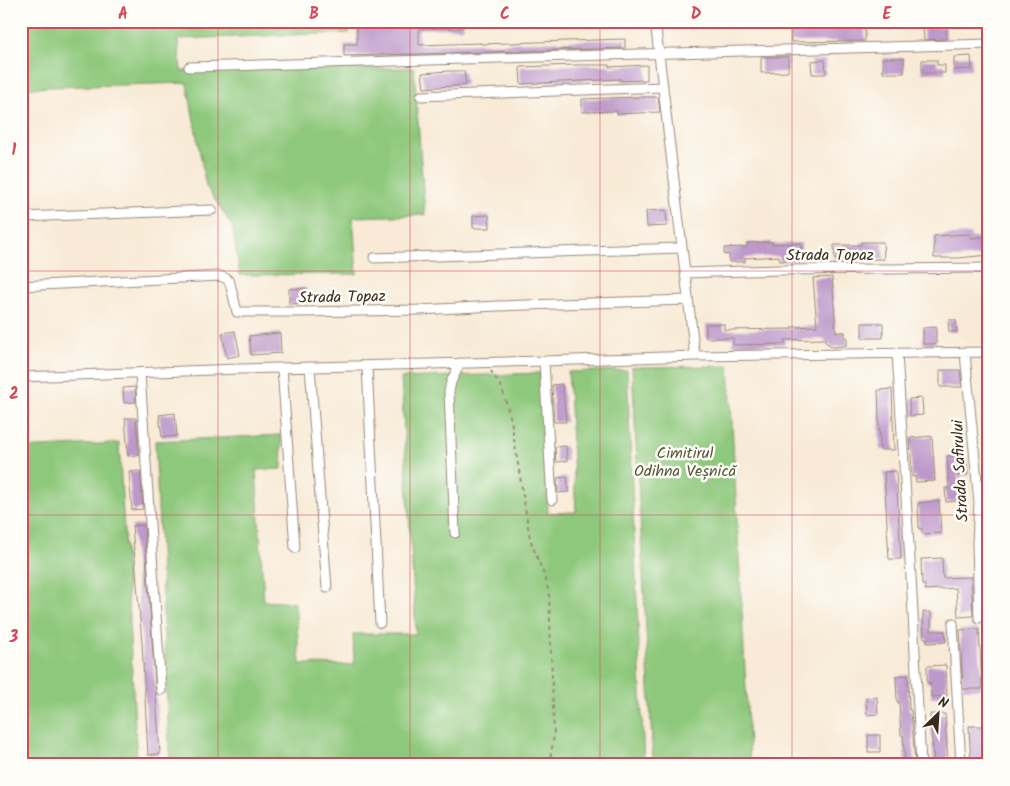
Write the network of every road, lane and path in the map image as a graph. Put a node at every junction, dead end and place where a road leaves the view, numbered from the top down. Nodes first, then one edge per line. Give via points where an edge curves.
1 (655, 21) edge
2 (989, 44) edge
3 (659, 53) junction
4 (189, 67) dead end
5 (663, 87) junction
6 (421, 96) dead end
7 (212, 210) dead end
8 (21, 217) edge
9 (682, 248) junction
10 (374, 258) dead end
11 (989, 268) edge
12 (685, 273) junction
13 (21, 286) edge
14 (688, 300) junction
15 (989, 352) edge
16 (897, 353) junction
17 (965, 353) junction
18 (695, 356) junction
19 (482, 362) junction
20 (544, 362) junction
21 (460, 363) junction
22 (366, 366) junction
23 (310, 367) junction
24 (282, 368) junction
25 (140, 373) junction
26 (21, 377) edge
27 (552, 500) dead end
28 (455, 533) dead end
29 (294, 548) dead end
30 (327, 588) dead end
31 (979, 618) dead end
32 (380, 623) dead end
33 (953, 623) dead end
34 (161, 690) dead end
35 (549, 765) edge
36 (921, 765) edge
37 (961, 765) edge

1 - 3 street
2 - 3 street
3 - 4 street
3 - 5 street
5 - 6 street
5 - 9 street
7 - 8 street
9 - 10 street
9 - 12 street
11 - 12 street, Strada Topaz
12 - 14 street
13 - 14 street, Strada Topaz via 220,276 230,283 237,312 419,310
14 - 18 street
15 - 17 street
16 - 17 street
16 - 18 street
16 - 36 street
17 - 31 street, Strada Safirului via 979,503 976,543
18 - 20 street
19 - 20 street
19 - 21 street
19 - 35 path via 502,388 507,404 530,539 549,593 554,736
20 - 27 street
21 - 22 street
21 - 28 street via 449,392
22 - 23 street
22 - 32 street
23 - 24 street
23 - 30 street
24 - 25 street
24 - 29 street
25 - 26 street
25 - 34 street
33 - 37 street

